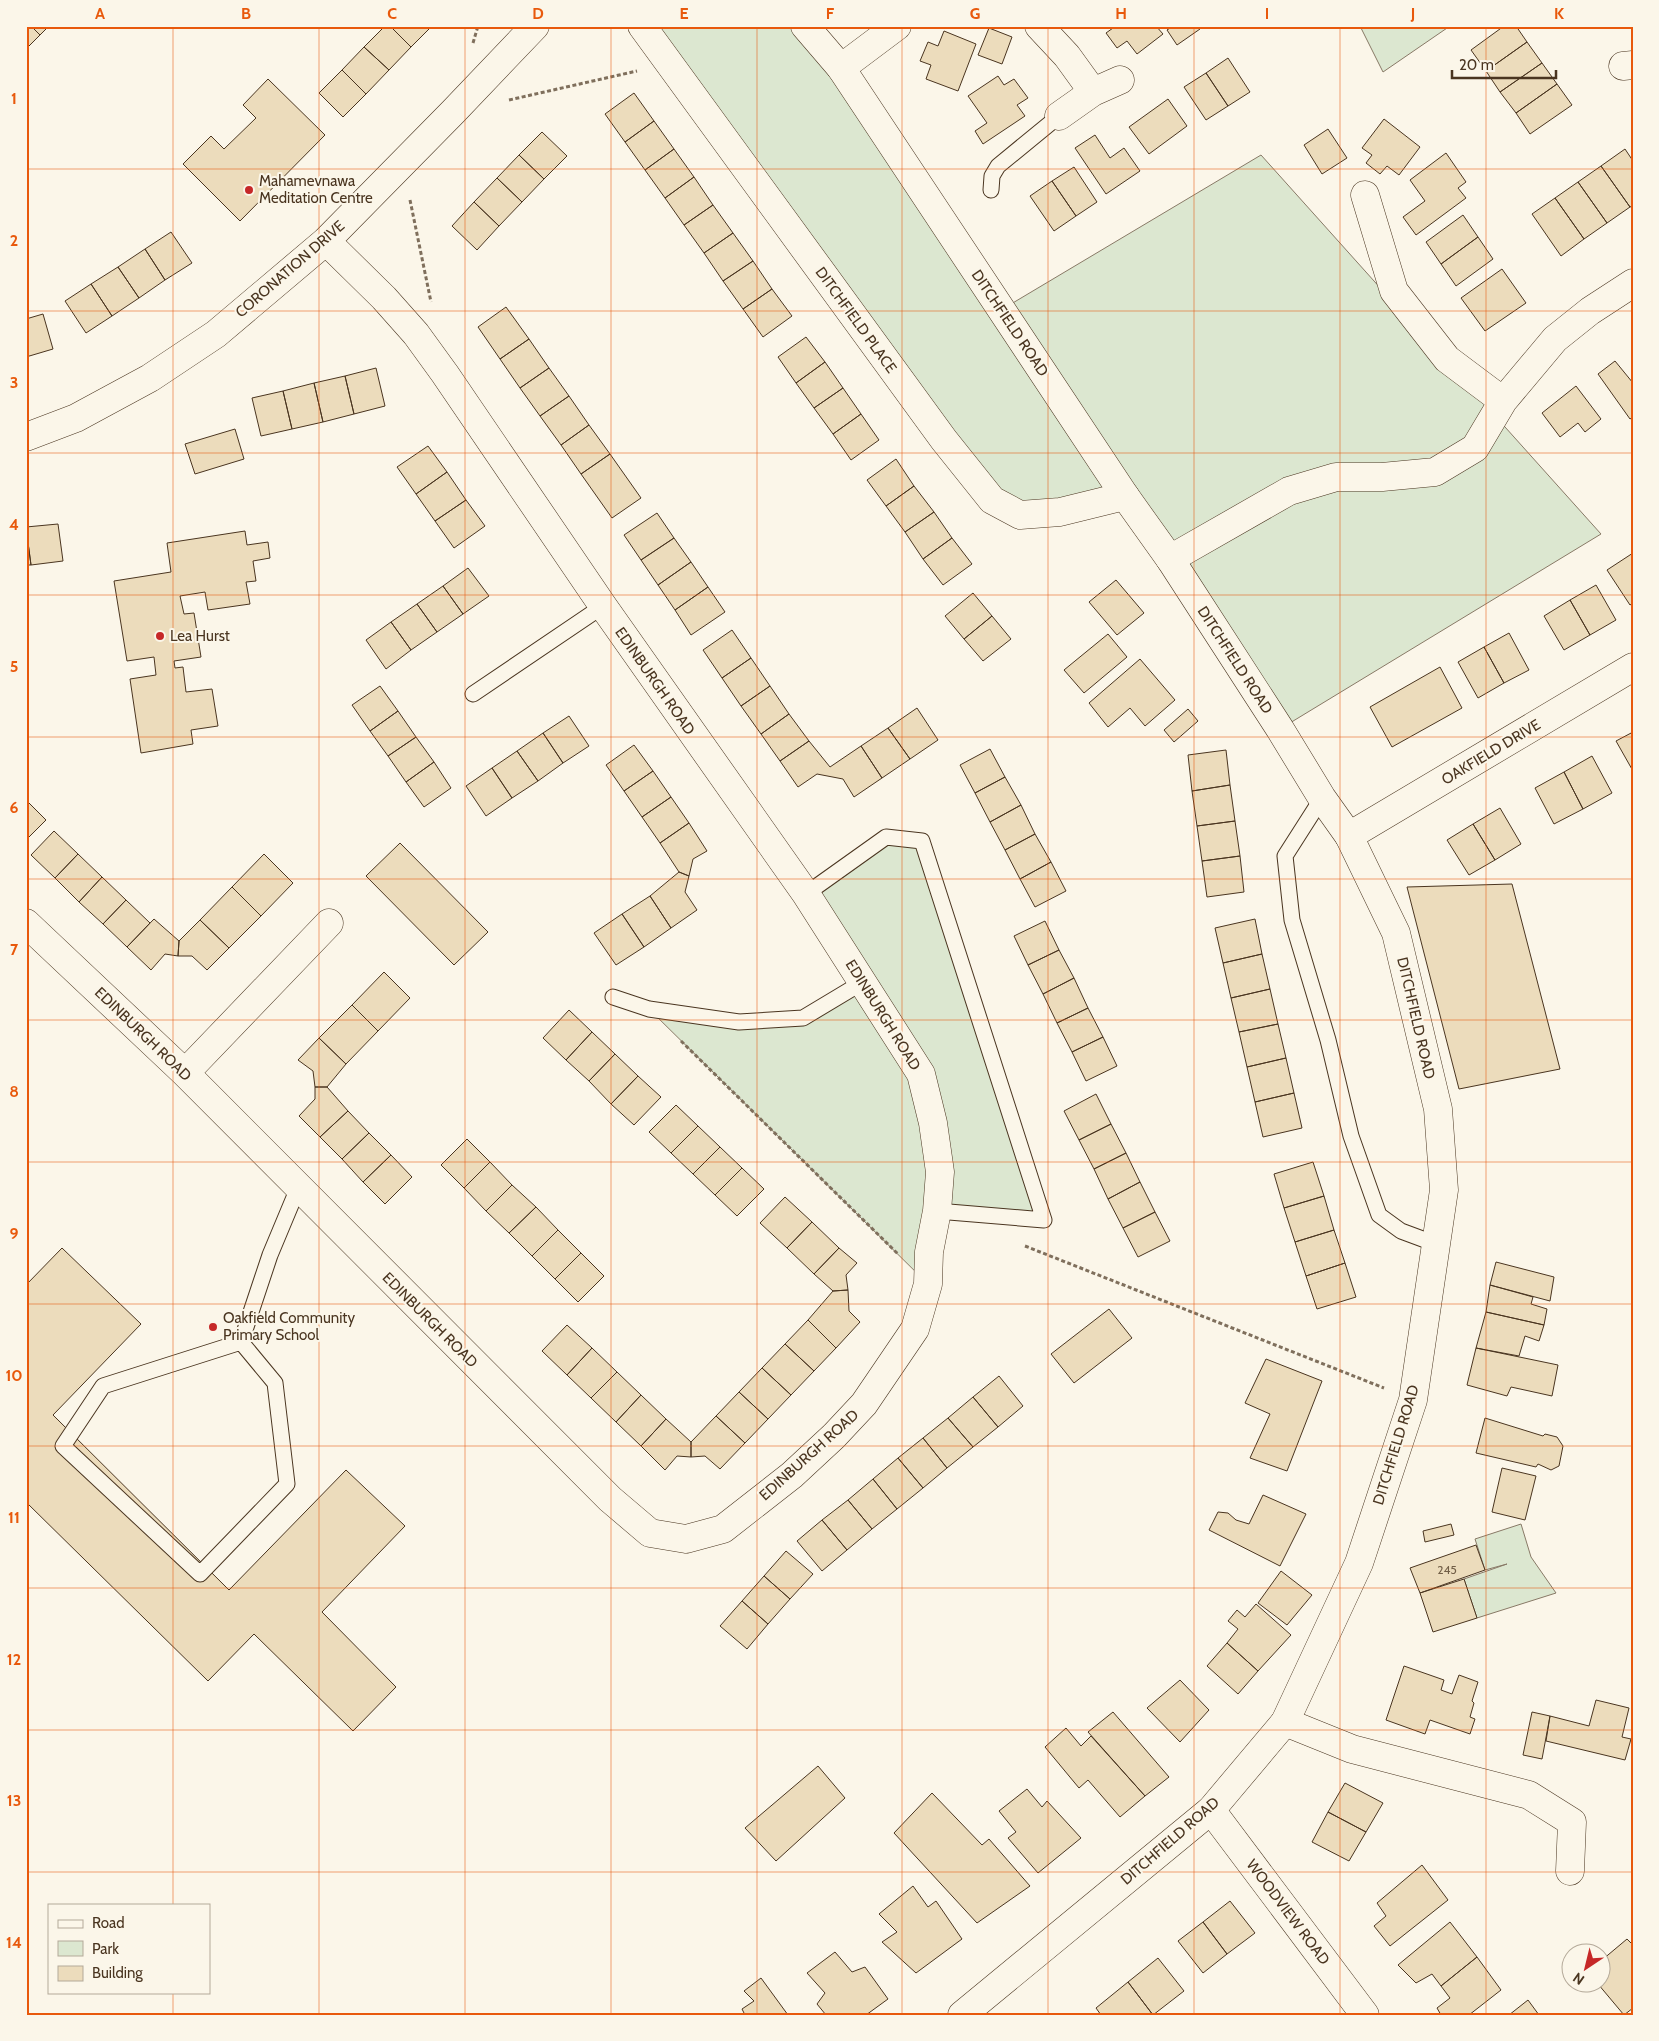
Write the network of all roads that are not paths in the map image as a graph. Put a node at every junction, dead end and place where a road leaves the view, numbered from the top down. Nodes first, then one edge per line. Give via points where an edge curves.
1 (535, 26) edge
2 (642, 26) edge
3 (805, 26) edge
4 (897, 26) edge
5 (1039, 26) edge
6 (841, 68) junction
7 (1120, 80) dead end
8 (1093, 92) junction
9 (1059, 116) joint
10 (990, 190) dead end
11 (1365, 195) dead end
12 (326, 241) junction
13 (1633, 283) edge
14 (1503, 401) junction
15 (26, 437) edge
16 (1125, 496) junction
17 (1170, 559) junction
18 (603, 606) junction
19 (1633, 667) edge
20 (473, 694) dead end
21 (1322, 798) junction
22 (1349, 836) junction
23 (806, 894) junction
24 (26, 923) edge
25 (329, 923) dead end
26 (863, 982) junction
27 (613, 997) dead end
28 (185, 1073) junction
29 (298, 1188) junction
30 (937, 1211) junction
31 (1436, 1244) junction
32 (241, 1342) junction
33 (1285, 1722) junction
34 (1211, 1810) junction
35 (1570, 1871) dead end
36 (962, 2015) edge
37 (1365, 2015) edge

1 - 12 street, CORONATION DRIVE
2 - 16 street, DITCHFIELD PLACE via 944,440 992,500 1020,514 1060,512
3 - 6 street, DITCHFIELD ROAD
4 - 6 street
5 - 8 street via 1067,56
6 - 16 street, DITCHFIELD ROAD
7 - 8 street
8 - 9 street
9 - 10 lane via 998,166 992,176
11 - 14 street via 1394,291 1447,359
12 - 15 street, CORONATION DRIVE via 216,334 158,372 76,418
12 - 18 street, EDINBURGH ROAD via 416,334
13 - 14 street via 1555,339
14 - 17 street via 1475,448 1436,472 1336,477 1289,491
16 - 17 street, DITCHFIELD ROAD
17 - 21 street, DITCHFIELD ROAD
18 - 20 lane
18 - 23 street, EDINBURGH ROAD
19 - 22 street, OAKFIELD DRIVE
21 - 22 street, DITCHFIELD ROAD
21 - 31 lane via 1286,856 1292,920 1328,1040 1351,1136 1379,1215 1401,1232
22 - 31 street, DITCHFIELD ROAD via 1396,933 1438,1109 1444,1190
23 - 26 street, EDINBURGH ROAD
23 - 30 lane via 886,837 922,841 1044,1220
24 - 28 street, EDINBURGH ROAD
25 - 28 street
26 - 27 lane via 803,1018 739,1022 649,1009
26 - 30 street, EDINBURGH ROAD via 921,1074 940,1172
28 - 29 street, EDINBURGH ROAD
29 - 30 street, EDINBURGH ROAD via 610,1499 650,1533 686,1539 723,1529 792,1475 864,1404 915,1330 928,1284
29 - 32 lane via 270,1255
31 - 33 street, DITCHFIELD ROAD via 1413,1400 1359,1564
32 - 32 lane via 275,1383 287,1484 200,1574 63,1446 103,1386
33 - 34 street, DITCHFIELD ROAD
33 - 35 street via 1352,1749 1529,1795 1572,1822
34 - 36 street, DITCHFIELD ROAD
34 - 37 street, WOODVIEW ROAD

